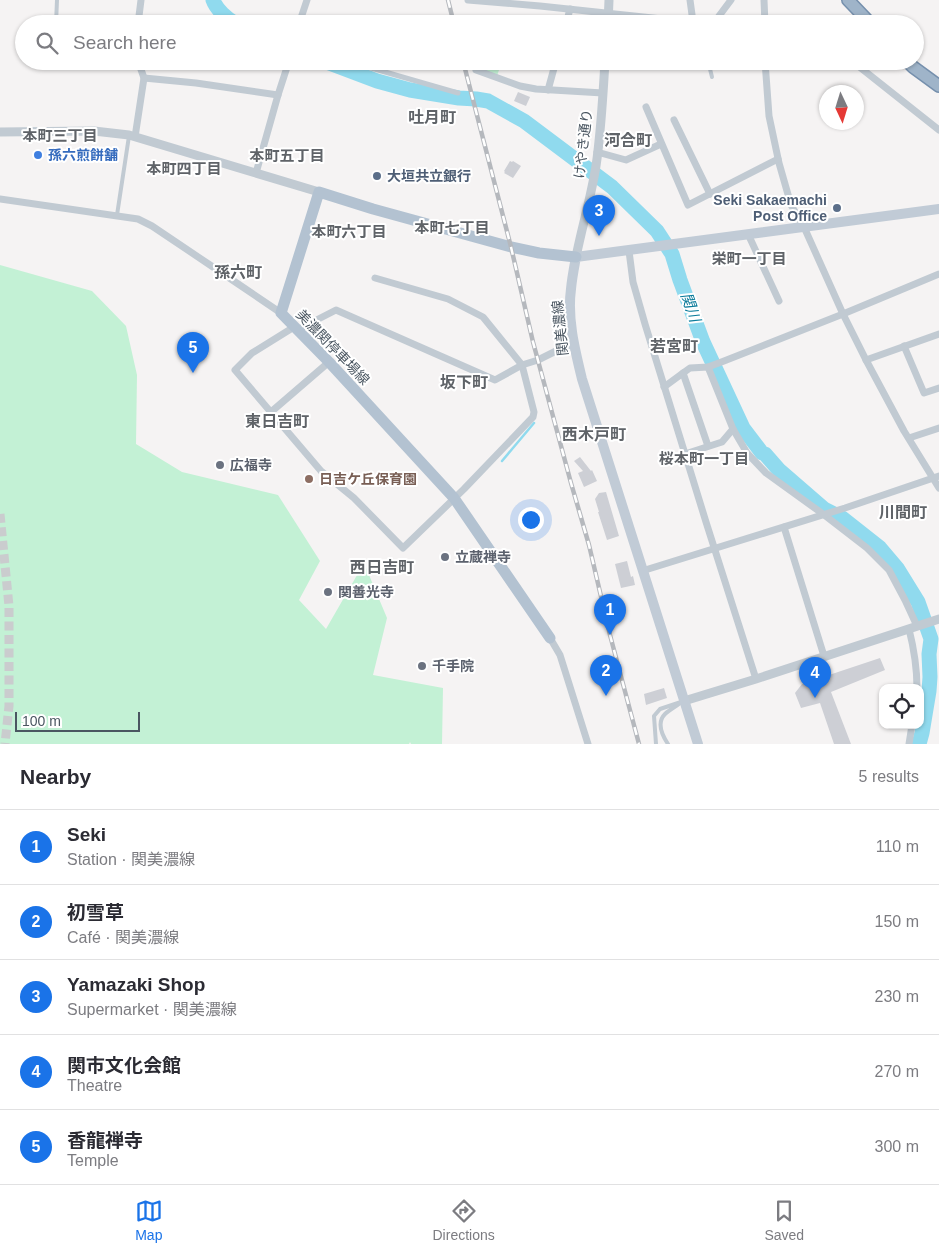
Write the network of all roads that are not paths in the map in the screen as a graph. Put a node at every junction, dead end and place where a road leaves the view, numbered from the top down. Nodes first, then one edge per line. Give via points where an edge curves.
1 (57, 0) edge
2 (141, 0) edge
3 (307, 0) edge
4 (468, 0) edge
5 (609, 0) edge
6 (690, 0) edge
7 (731, 0) edge
8 (764, 0) edge
9 (848, 0) edge
10 (487, 1) edge
11 (570, 9) junction
12 (609, 13) junction
13 (56, 15) edge
14 (139, 15) edge
15 (303, 15) edge
16 (568, 15) edge
17 (627, 15) edge
18 (695, 15) edge
19 (720, 15) edge
20 (765, 15) edge
21 (862, 15) edge
22 (141, 70) edge
23 (286, 70) edge
24 (375, 70) edge
25 (476, 70) dead end
26 (554, 70) edge
27 (604, 70) edge
28 (710, 70) edge
29 (766, 70) edge
30 (863, 70) edge
31 (917, 70) edge
32 (712, 77) dead end
33 (144, 78) junction
34 (939, 86) edge
35 (548, 90) junction
36 (458, 93) dead end
37 (603, 93) junction
38 (278, 95) junction
39 (646, 107) dead end
40 (674, 120) dead end
41 (939, 130) edge
42 (0, 132) edge
43 (132, 136) junction
44 (662, 144) junction
45 (597, 152) junction
46 (778, 159) junction
47 (256, 173) junction
48 (319, 192) junction
49 (710, 194) junction
50 (0, 199) edge
51 (939, 209) edge
52 (117, 215) junction
53 (804, 227) junction
54 (748, 234) junction
55 (628, 250) junction
56 (576, 257) junction
57 (939, 274) edge
58 (375, 278) dead end
59 (779, 301) dead end
60 (281, 314) junction
61 (843, 314) junction
62 (296, 329) junction
63 (939, 334) edge
64 (574, 344) junction
65 (904, 346) junction
66 (866, 360) junction
67 (329, 362) junction
68 (522, 365) junction
69 (708, 367) junction
70 (683, 373) junction
71 (664, 387) junction
72 (939, 388) edge
73 (271, 412) junction
74 (939, 428) edge
75 (733, 430) junction
76 (909, 438) junction
77 (708, 446) junction
78 (685, 454) junction
79 (936, 477) edge
80 (939, 488) edge
81 (454, 498) junction
82 (824, 514) junction
83 (784, 527) junction
84 (714, 548) junction
85 (642, 571) junction
86 (939, 619) edge
87 (913, 628) junction
88 (550, 638) joint
89 (824, 656) junction
90 (756, 679) junction
91 (917, 684) edge
92 (684, 701) junction
93 (911, 729) edge
94 (588, 744) edge
95 (656, 744) edge
96 (668, 744) edge
97 (698, 744) edge
98 (909, 744) edge

1 - 13 lane
2 - 14 street
3 - 15 street
4 - 10 street
5 - 12 street
6 - 18 street
7 - 19 street
8 - 20 street
9 - 21 highway
10 - 11 street
11 - 12 street
11 - 16 street
12 - 17 street
22 - 33 street
23 - 38 street
24 - 36 street
25 - 35 street via 520,86
26 - 35 street
27 - 37 street, けやき通り
28 - 32 lane
29 - 46 street via 769,116
30 - 41 street
31 - 34 highway
33 - 38 street
33 - 43 street
35 - 37 street
37 - 45 street, けやき通り
38 - 47 street
39 - 44 street
40 - 49 street
42 - 43 street via 94,131
43 - 47 street
43 - 52 lane
44 - 45 street via 626,160
44 - 49 street via 688,205
45 - 56 street, けやき通り
46 - 49 street
46 - 53 street via 791,205
47 - 48 street
48 - 56 main road via 511,247
48 - 60 main road, 美濃関停車場線
50 - 52 street
51 - 53 main road
52 - 60 street via 152,226
53 - 54 main road
53 - 61 street
54 - 55 main road
54 - 59 street
55 - 56 main road
55 - 71 street via 632,282
56 - 64 main road, 関美濃線 via 570,290
57 - 61 street
58 - 68 street via 448,299 483,318
60 - 62 main road, 美濃関停車場線
61 - 66 street
61 - 69 street
62 - 67 main road, 美濃関停車場線
62 - 68 street via 336,310 495,380
62 - 73 street via 252,353 235,370
63 - 65 street
64 - 68 street
64 - 85 main road, 関美濃線 via 582,380
65 - 66 street
65 - 72 street via 924,393
66 - 76 street
67 - 73 street
67 - 81 main road, 美濃関停車場線
68 - 81 street via 533,417
69 - 70 street via 690,368
69 - 75 street
70 - 71 street
70 - 77 street
71 - 78 street
73 - 81 street via 322,471 403,548
74 - 76 street
75 - 77 street via 722,442
75 - 82 street via 747,453 766,473
76 - 79 street
77 - 78 street
78 - 84 street
79 - 80 street
79 - 82 street
81 - 88 main road, 美濃関停車場線
82 - 83 street
82 - 87 street via 889,570 905,600
83 - 84 street
83 - 89 street
84 - 85 street
84 - 90 street
85 - 92 main road, 関美濃線
86 - 87 street
87 - 89 street
87 - 91 street
88 - 94 street via 560,655
89 - 90 street
90 - 92 street
92 - 95 lane via 660,708 654,716
92 - 96 lane via 665,714 660,724
92 - 97 main road, 関美濃線
93 - 98 street

